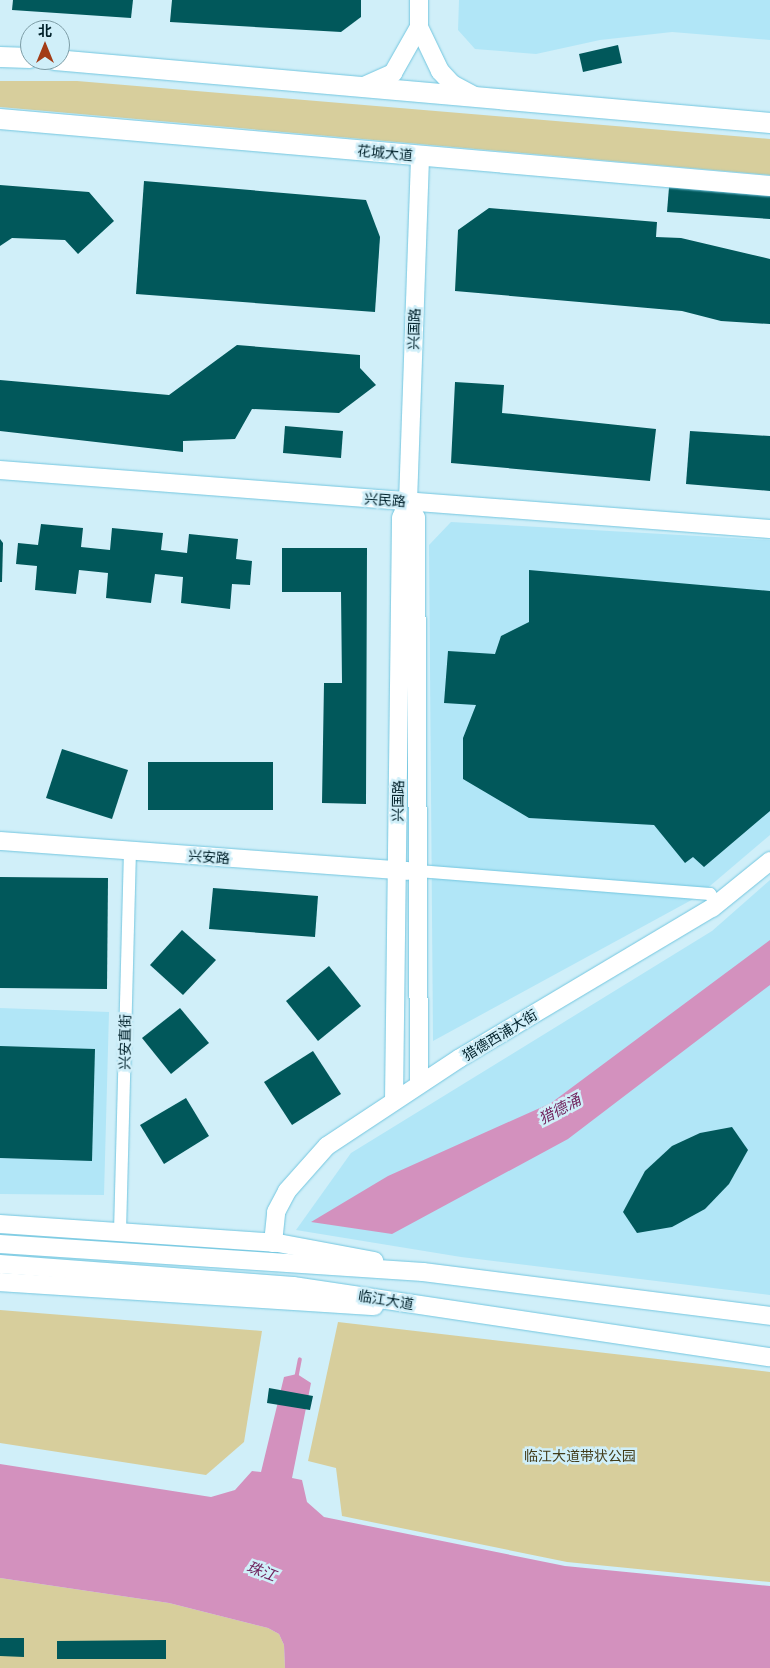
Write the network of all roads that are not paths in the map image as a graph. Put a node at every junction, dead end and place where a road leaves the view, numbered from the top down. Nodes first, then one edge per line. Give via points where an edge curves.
1 (419, 0) edge
2 (419, 27) junction
3 (0, 57) edge
4 (20, 58) edge
5 (70, 61) edge
6 (364, 86) junction
7 (475, 96) junction
8 (0, 119) edge
9 (770, 119) edge
10 (734, 121) junction
11 (770, 124) edge
12 (420, 156) junction
13 (770, 186) edge
14 (0, 470) edge
15 (408, 502) junction
16 (770, 529) edge
17 (0, 841) edge
18 (130, 852) junction
19 (770, 861) edge
20 (397, 871) junction
21 (418, 871) junction
22 (717, 904) junction
23 (419, 1084) junction
24 (394, 1101) junction
25 (0, 1224) edge
26 (120, 1232) junction
27 (273, 1243) junction
28 (0, 1244) edge
29 (0, 1264) edge
30 (423, 1272) junction
31 (0, 1282) edge
32 (417, 1305) junction
33 (770, 1316) edge
34 (770, 1357) edge

1 - 2 street
2 - 6 street via 393,74
2 - 7 street via 440,71 452,84
3 - 4 main road
5 - 6 main road
6 - 7 main road
7 - 10 main road
8 - 12 main road, 花城大道
9 - 10 main road
10 - 11 main road
12 - 13 main road, 花城大道
12 - 15 street, 兴国路
14 - 15 street, 兴民路
15 - 16 street, 兴民路
15 - 20 street, 兴国路 via 401,518
15 - 21 street, 兴国路 via 416,518
17 - 18 street, 兴安路
18 - 20 street, 兴安路
18 - 26 street, 兴安直街
19 - 22 street, 猎德西浦大街
20 - 21 street, 兴安路
20 - 24 street, 兴国路
21 - 22 street via 710,894
21 - 23 street, 兴国路
22 - 23 street, 猎德西浦大街
23 - 24 street, 猎德西浦大街
24 - 27 street, 猎德西浦大街 via 328,1146 303,1168 276,1212
25 - 26 street
26 - 27 street
27 - 30 street
28 - 30 street, 临江大道
29 - 32 street, 临江大道 via 293,1286
30 - 33 street, 临江大道
31 - 32 street via 337,1306
32 - 34 street, 临江大道

